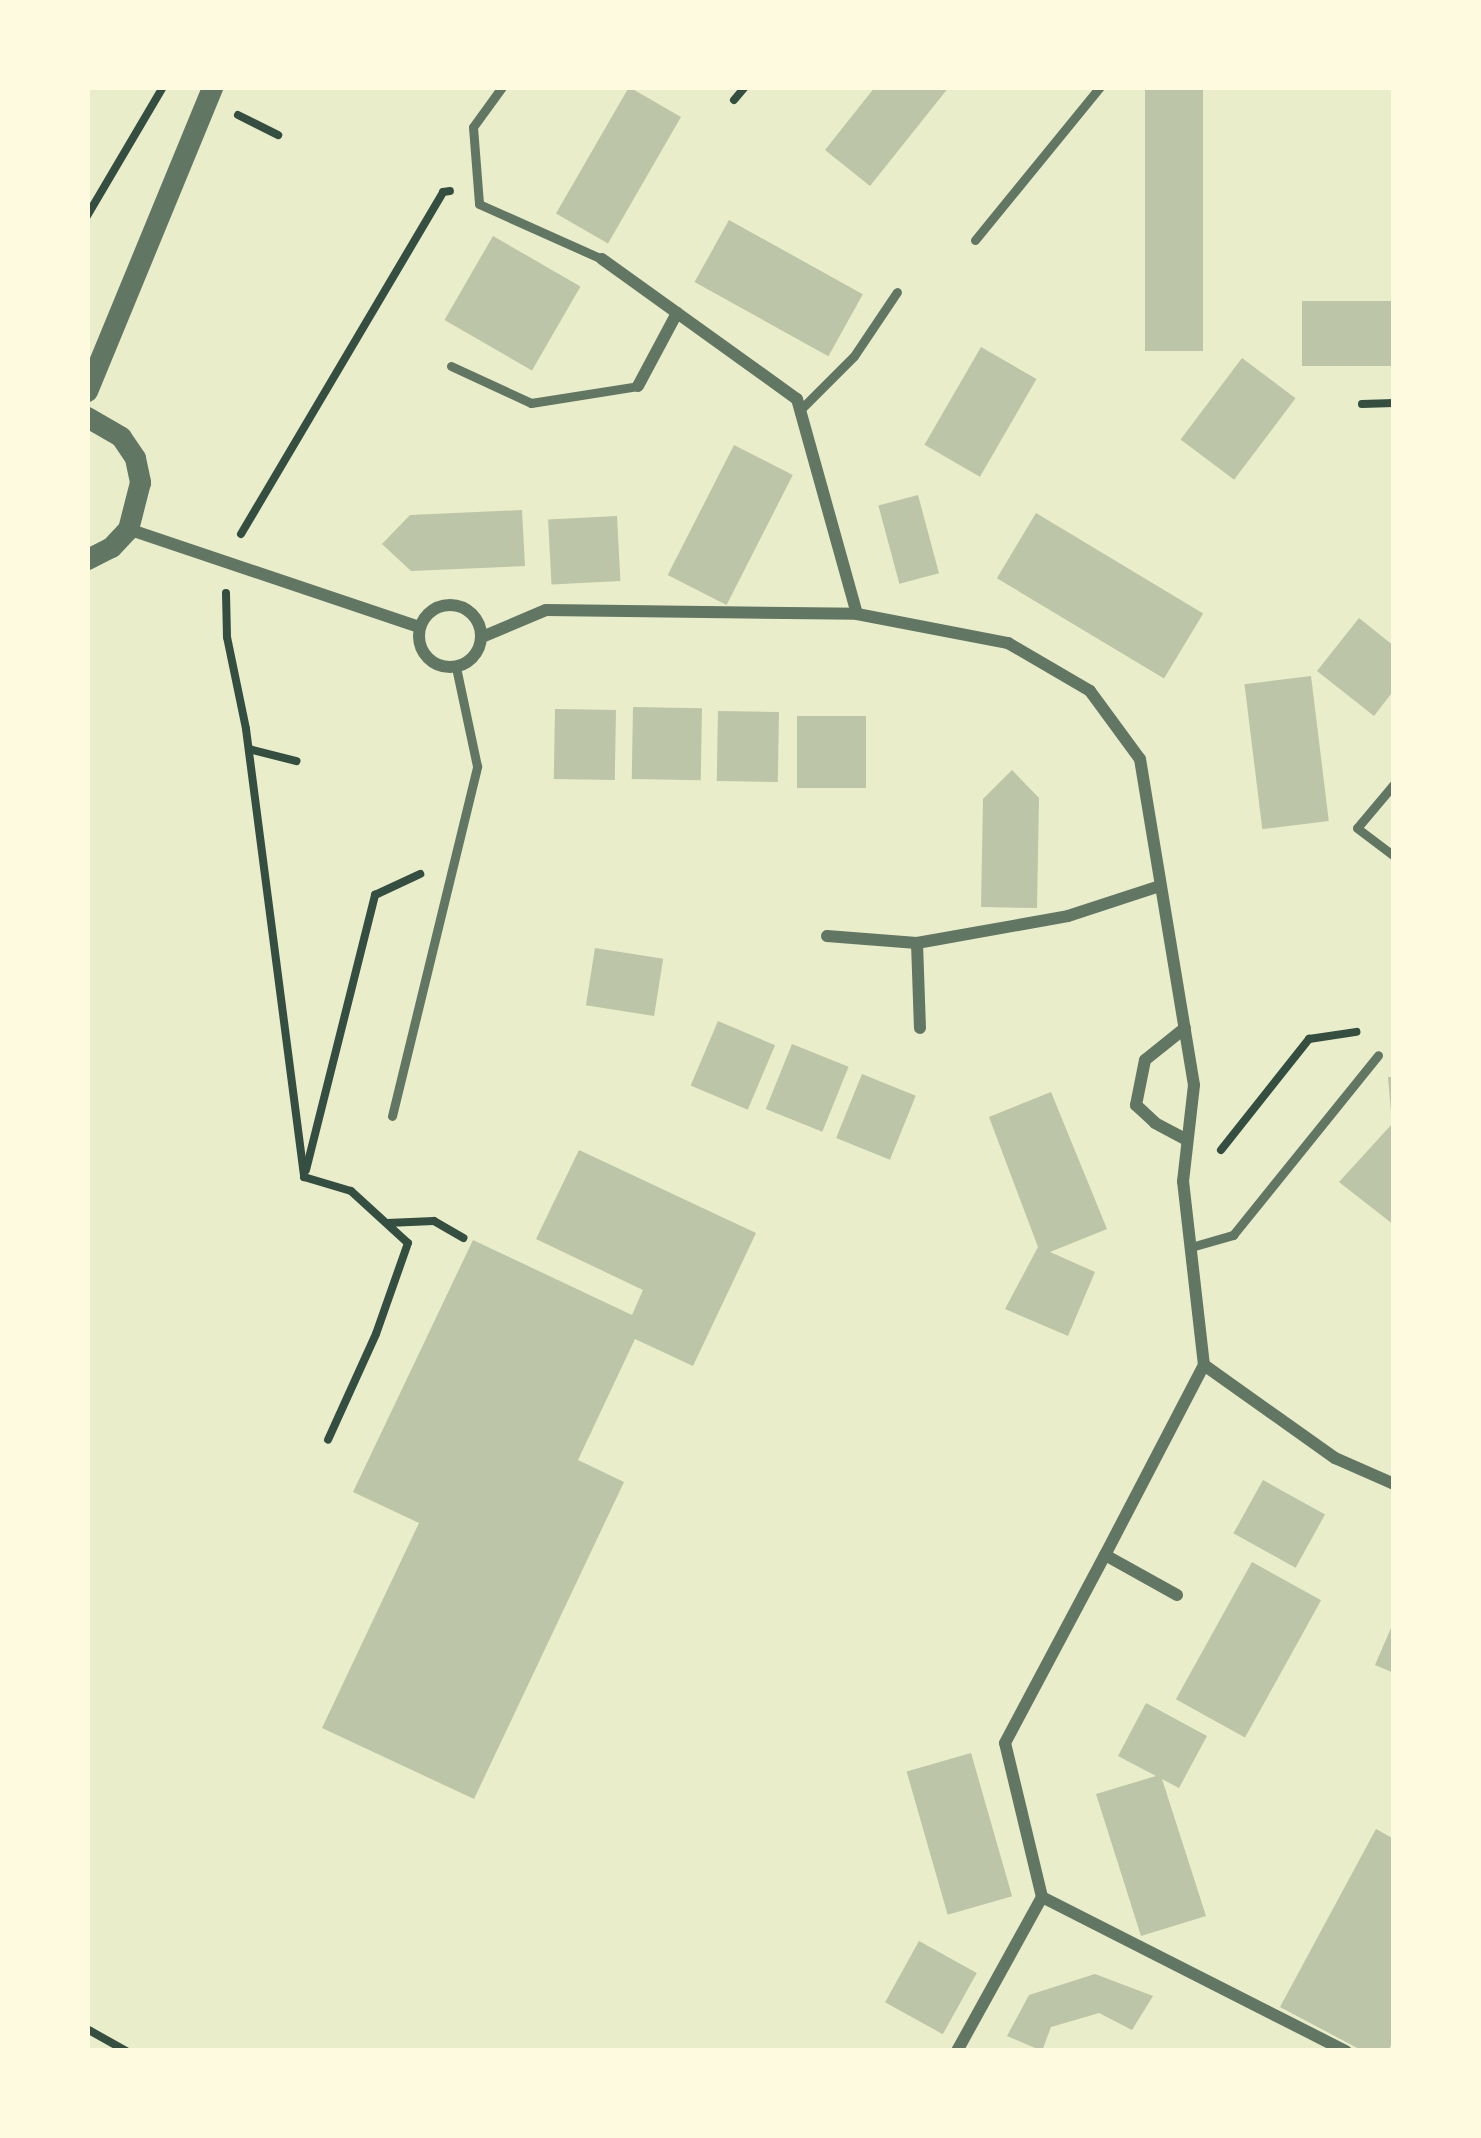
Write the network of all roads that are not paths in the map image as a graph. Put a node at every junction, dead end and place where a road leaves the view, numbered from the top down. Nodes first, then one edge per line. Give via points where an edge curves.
1 (212, 87) edge
2 (502, 87) edge
3 (1100, 87) edge
4 (975, 241) dead end
5 (602, 259) joint
6 (897, 292) dead end
7 (677, 314) junction
8 (451, 366) dead end
9 (638, 386) joint
10 (87, 391) edge
11 (800, 410) junction
12 (87, 417) edge
13 (128, 529) junction
14 (87, 559) edge
15 (857, 614) junction
16 (420, 627) junction
17 (482, 637) junction
18 (456, 667) junction
19 (1394, 784) edge
20 (1394, 856) edge
21 (1160, 886) junction
22 (827, 936) dead end
23 (917, 943) junction
24 (920, 1028) dead end
25 (1185, 1028) junction
26 (1378, 1055) dead end
27 (392, 1116) dead end
28 (1187, 1140) junction
29 (1191, 1247) junction
30 (1204, 1365) junction
31 (1394, 1484) edge
32 (1105, 1555) junction
33 (1177, 1595) dead end
34 (1042, 1897) junction
35 (957, 2051) edge
36 (1346, 2051) edge

1 - 10 street
2 - 5 lane via 473,127 479,204
3 - 4 lane
5 - 7 street
6 - 11 lane via 854,356
7 - 9 street
7 - 11 street via 797,399
8 - 9 lane via 531,404
11 - 15 street
12 - 13 street via 121,437 135,458 139,506
13 - 14 street
13 - 16 street
15 - 17 street via 546,610
15 - 21 street via 1008,643 1090,691 1140,759
16 - 17 street via 431,610 451,604 470,610
16 - 18 street via 427,657
17 - 18 street via 475,656
18 - 27 lane via 477,766
19 - 20 lane via 1357,828
21 - 23 street via 1068,916
21 - 25 street
22 - 23 street
23 - 24 street
25 - 28 street via 1194,1085
25 - 28 street via 1145,1060 1136,1105
26 - 29 lane via 1234,1235
28 - 29 street
29 - 30 street
30 - 31 street via 1335,1457
30 - 32 street
32 - 33 street
32 - 34 street via 1005,1743
34 - 35 street
34 - 36 street

